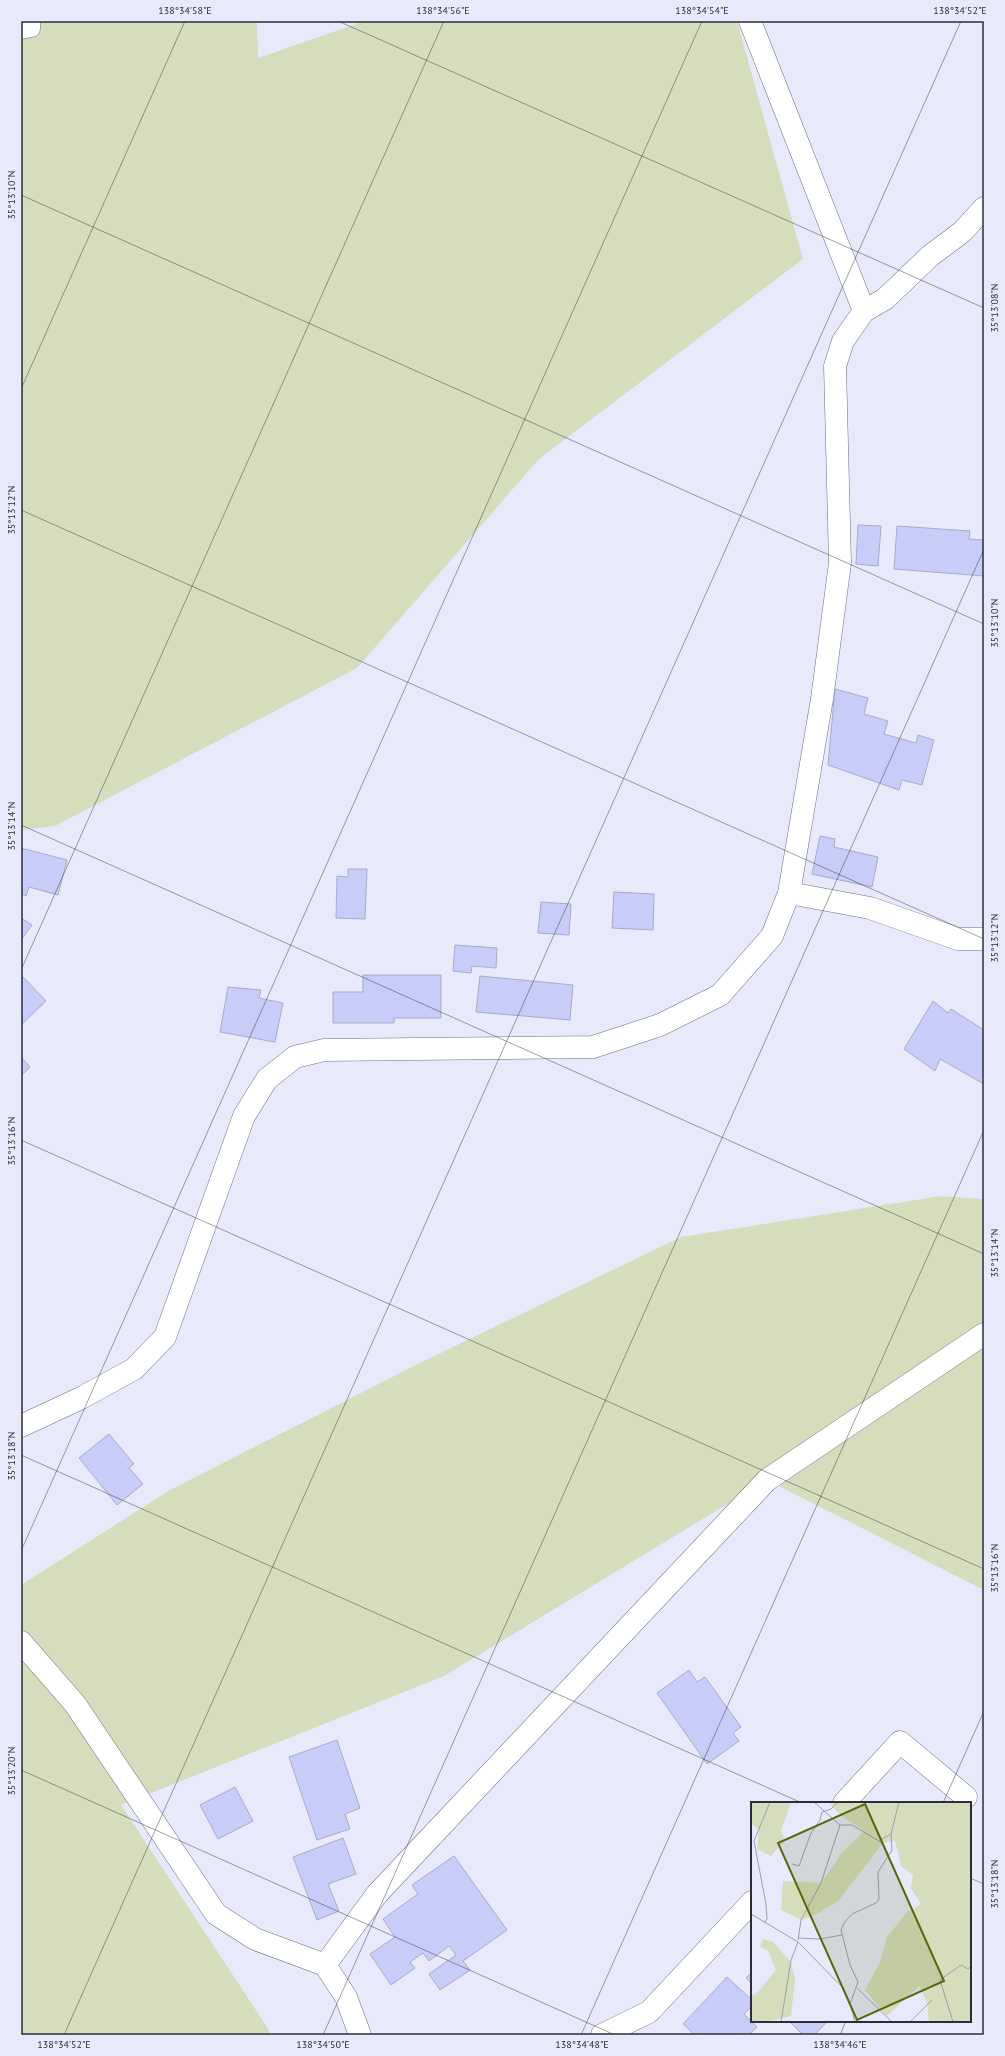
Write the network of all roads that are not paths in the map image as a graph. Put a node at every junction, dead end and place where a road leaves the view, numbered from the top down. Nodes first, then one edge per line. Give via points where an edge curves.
1 (32, 21) edge
2 (750, 21) edge
3 (21, 31) edge
4 (984, 208) edge
5 (864, 312) junction
6 (789, 893) junction
7 (984, 939) edge
8 (984, 1334) edge
9 (21, 1426) edge
10 (21, 1642) edge
11 (966, 1797) dead end
12 (845, 1802) edge
13 (751, 1903) edge
14 (325, 1964) junction
15 (360, 2035) edge
16 (602, 2035) edge

1 - 3 lane via 32,29
2 - 5 street
4 - 5 street via 962,232 930,256 884,299
5 - 6 street via 843,341 834,366 840,562 822,699
6 - 7 street via 870,908 958,940
6 - 9 street via 772,936 720,995 660,1025 593,1047 324,1050 295,1057 267,1079 244,1116 165,1337 134,1369
8 - 14 street via 767,1480 377,1894
10 - 14 street via 75,1704 216,1914 255,1939
11 - 12 street via 900,1742
13 - 16 street via 649,2012
14 - 15 street via 346,1997

